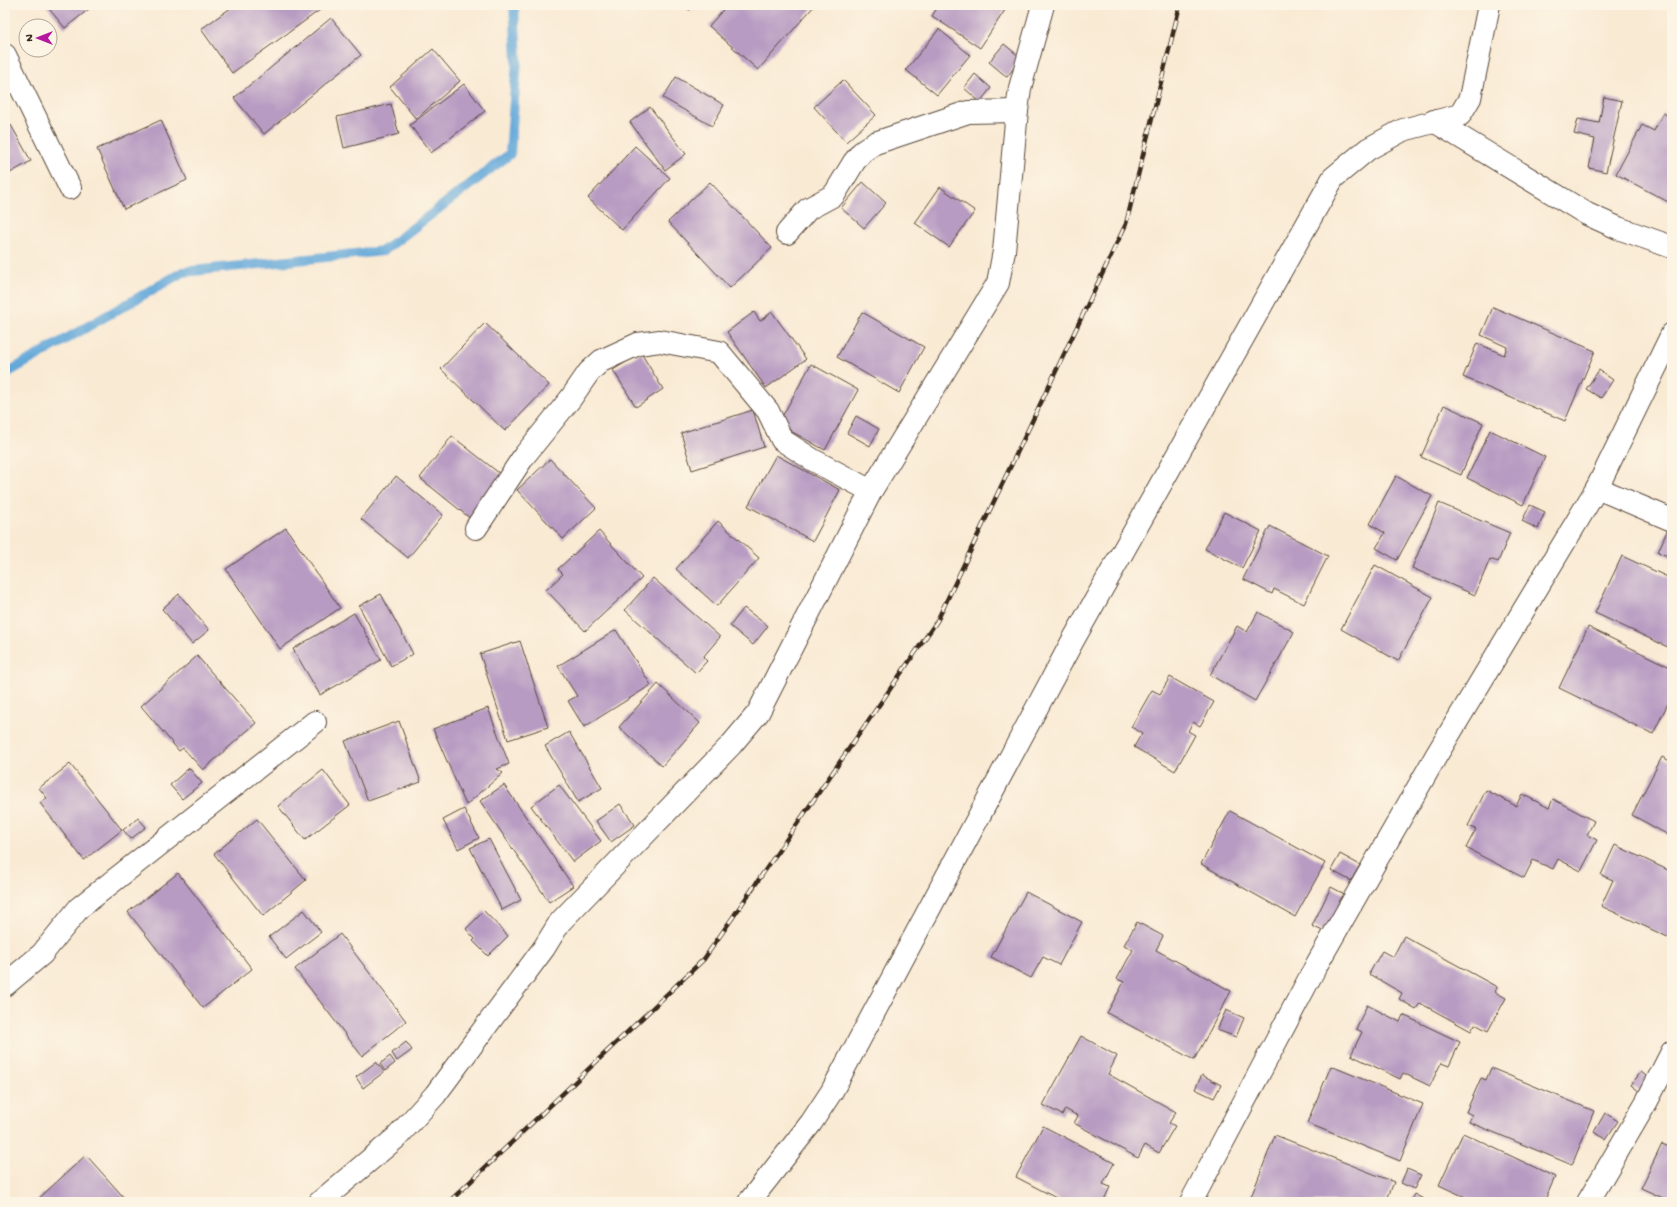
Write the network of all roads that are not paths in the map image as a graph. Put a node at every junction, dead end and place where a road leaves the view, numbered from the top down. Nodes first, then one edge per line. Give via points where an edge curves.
1 (1043, 5) edge
2 (1489, 5) edge
3 (5, 55) edge
4 (1017, 111) junction
5 (1434, 121) junction
6 (70, 188) dead end
7 (787, 233) dead end
8 (1672, 247) edge
9 (1672, 334) edge
10 (1597, 488) junction
11 (871, 491) junction
12 (1672, 520) edge
13 (476, 528) dead end
14 (315, 722) dead end
15 (5, 985) edge
16 (1672, 1052) edge
17 (320, 1202) edge
18 (749, 1202) edge
19 (1191, 1202) edge
20 (1588, 1202) edge

1 - 4 street via 1020,88
2 - 5 street via 1470,98 1460,114
3 - 6 street
4 - 7 street via 968,112 874,143 854,162 834,196 808,209
4 - 11 street via 1004,251 998,283
5 - 8 street via 1587,214
5 - 18 street via 1403,130 1368,149 1333,178 1072,642 832,1091 811,1123
9 - 10 street
10 - 12 street
10 - 19 street via 1436,756 1321,958
11 - 13 street via 782,440 768,411 719,352 660,340 638,344 601,361 589,372 514,471
11 - 17 street via 758,713 731,745 560,922 544,948 435,1095 398,1137
14 - 15 street via 79,908 42,954
16 - 20 street via 1647,1101

